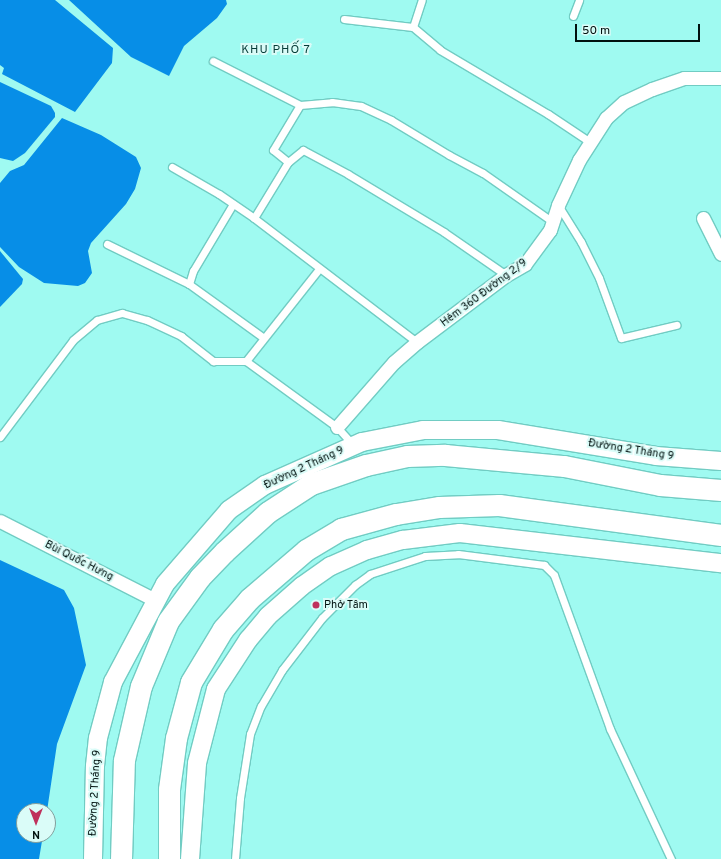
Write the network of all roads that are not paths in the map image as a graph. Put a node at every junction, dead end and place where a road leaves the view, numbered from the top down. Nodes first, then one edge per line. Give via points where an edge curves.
1 (422, 0) edge
2 (578, 0) edge
3 (573, 16) dead end
4 (344, 19) dead end
5 (413, 27) junction
6 (212, 61) dead end
7 (721, 78) edge
8 (300, 105) junction
9 (590, 142) junction
10 (288, 162) junction
11 (172, 167) dead end
12 (233, 204) junction
13 (558, 205) junction
14 (254, 218) junction
15 (703, 218) dead end
16 (553, 222) junction
17 (107, 244) dead end
18 (721, 254) edge
19 (320, 269) junction
20 (506, 275) junction
21 (189, 284) junction
22 (676, 325) dead end
23 (264, 338) junction
24 (417, 342) junction
25 (246, 361) junction
26 (337, 426) junction
27 (0, 437) edge
28 (354, 445) junction
29 (721, 461) edge
30 (721, 490) edge
31 (0, 521) edge
32 (721, 535) edge
33 (721, 563) edge
34 (157, 600) junction
35 (92, 859) edge
36 (121, 859) edge
37 (169, 859) edge
38 (190, 859) edge
39 (235, 859) edge
40 (670, 859) edge

1 - 5 lane
2 - 3 lane
4 - 5 lane
5 - 9 lane via 440,50 513,92
6 - 8 lane
7 - 9 street, Hẻm 360 Đường 2/9 via 684,78 624,102 606,118
8 - 10 lane via 273,150
8 - 16 lane via 311,102 361,106 391,120 484,173
9 - 13 street, Hẻm 360 Đường 2/9
10 - 14 lane
10 - 20 lane via 303,150 444,232
11 - 12 lane
12 - 14 lane
12 - 21 lane via 193,271
13 - 16 street, Hẻm 360 Đường 2/9
13 - 22 lane via 599,278 621,338
14 - 19 lane
15 - 18 street
16 - 20 street, Hẻm 360 Đường 2/9 via 525,264
17 - 21 lane
19 - 23 lane
19 - 24 lane
20 - 24 street, Hẻm 360 Đường 2/9
21 - 23 lane
23 - 25 lane
24 - 26 street, Hẻm 360 Đường 2/9 via 394,362
25 - 26 lane
25 - 27 lane via 213,361 181,336 147,320 122,313 97,320 73,340
26 - 28 lane
28 - 29 main road, Đường 2 Tháng 9 via 423,430 498,430 656,456
28 - 34 main road, Đường 2 Tháng 9 via 265,485 229,510 164,584
30 - 36 main road, Đường 2 Tháng 9 via 660,485 564,466 444,455 400,458 366,465 311,484 268,512 224,552 200,577 168,621 141,686 124,760
31 - 34 street, Bùi Quốc Hưng
32 - 37 main road via 499,505 439,507 396,514 341,529 306,550 249,599 224,629 191,682 176,738 169,789
33 - 38 main road via 460,533 403,540 367,550 331,566 302,586 268,616 248,640 216,689 197,763
34 - 35 main road, Đường 2 Tháng 9 via 113,682 98,738 92,799
39 - 40 lane via 240,798 250,734 261,706 282,670 322,618 355,585 370,574 425,556 458,554 544,565 554,575 610,729

